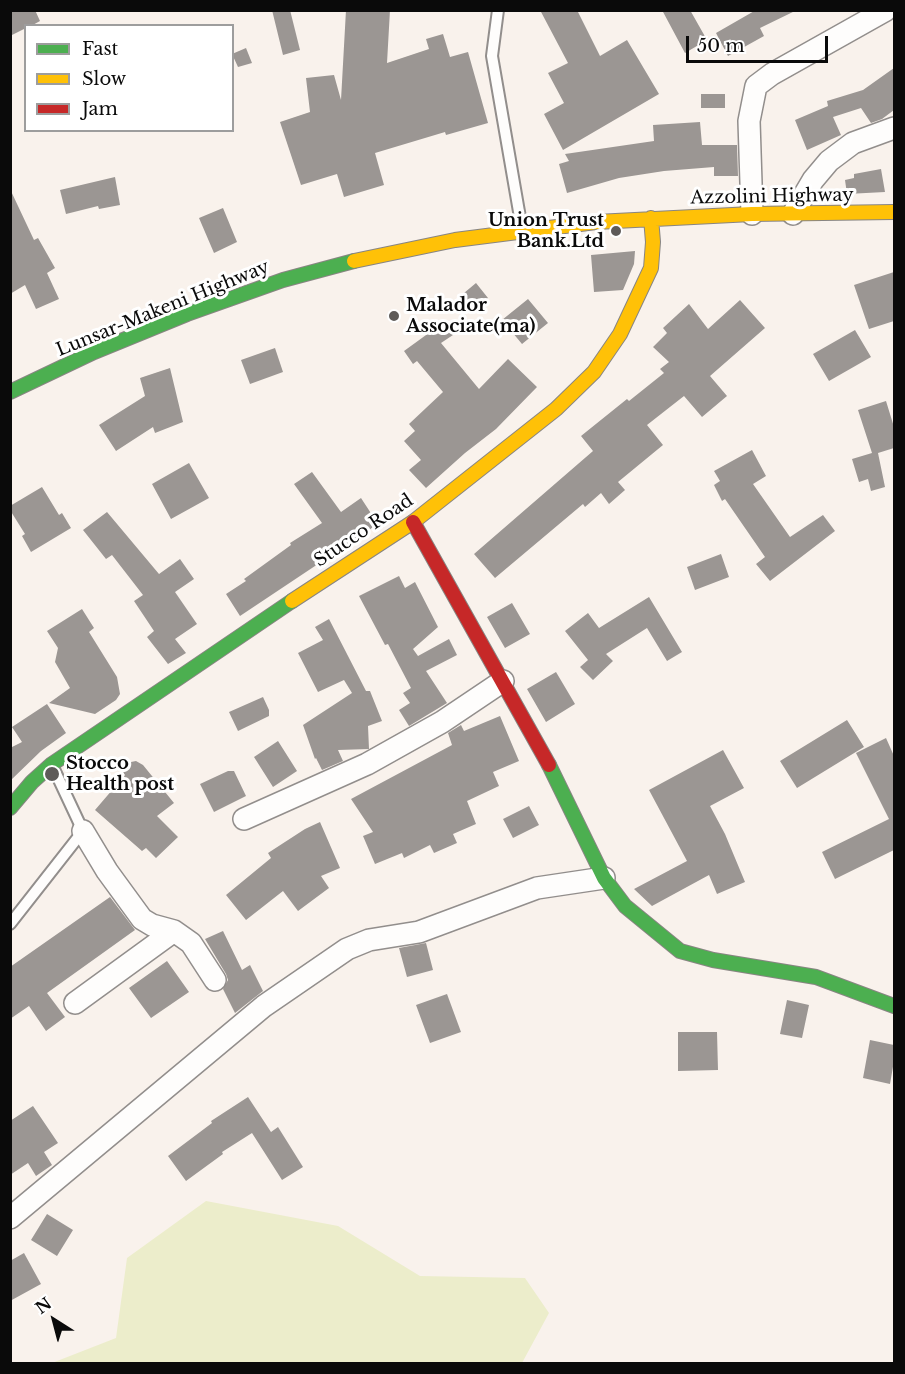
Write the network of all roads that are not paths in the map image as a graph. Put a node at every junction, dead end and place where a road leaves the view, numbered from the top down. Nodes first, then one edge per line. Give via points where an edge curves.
1 (498, 10) edge
2 (886, 10) edge
3 (894, 128) edge
4 (894, 212) edge
5 (752, 214) junction
6 (793, 214) junction
7 (651, 218) junction
8 (523, 231) junction
9 (10, 392) edge
10 (413, 522) junction
11 (503, 681) junction
12 (52, 764) junction
13 (10, 808) edge
14 (244, 819) dead end
15 (83, 831) junction
16 (604, 878) junction
17 (10, 924) edge
18 (174, 931) junction
19 (215, 980) dead end
20 (75, 1003) dead end
21 (894, 1006) edge
22 (10, 1218) edge

1 - 8 lane via 492,56
2 - 5 street via 756,86 749,122
3 - 6 street via 853,143 829,161
4 - 6 street, Azzolini Highway
5 - 6 street, Azzolini Highway
5 - 7 street, Azzolini Highway
7 - 8 street, Lunsar-Makeni Highway
7 - 10 street, Stucco Road via 651,268 620,334 594,372 556,409
8 - 9 street, Lunsar-Makeni Highway via 377,255 283,280 105,348
10 - 11 street
10 - 12 street, Stucco Road
11 - 14 street via 442,722 367,764
11 - 16 street via 539,744
12 - 13 street, Stucco Road
12 - 15 lane
15 - 17 lane
15 - 18 street via 142,919
16 - 21 street via 625,906 680,951 816,977
16 - 22 street via 537,888 419,932 369,940 346,949 264,1006
18 - 19 street via 191,943
18 - 20 street

